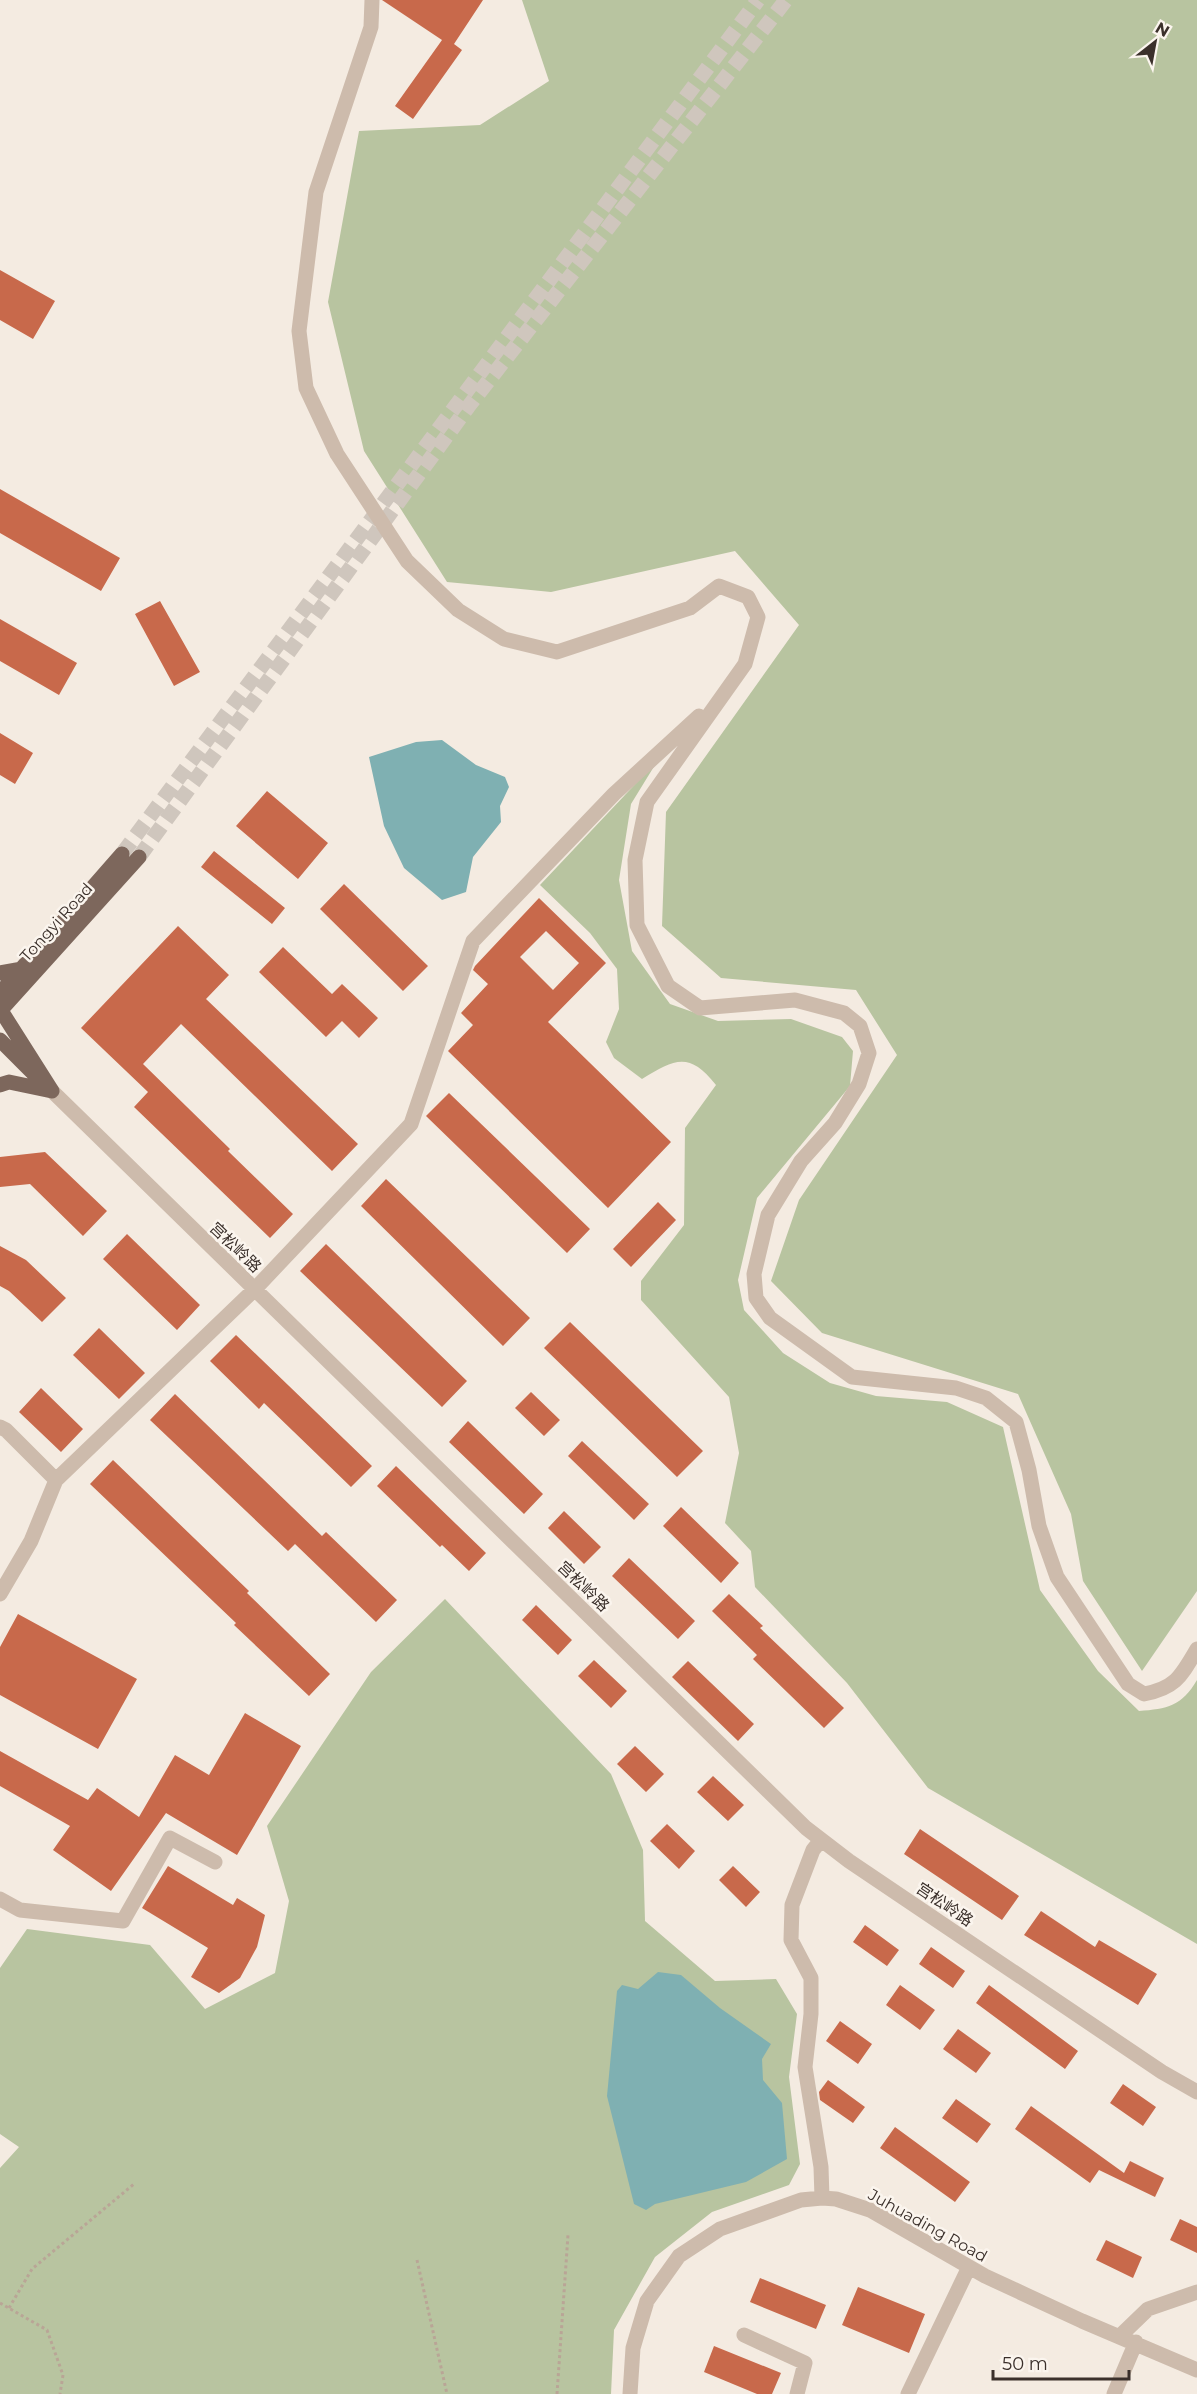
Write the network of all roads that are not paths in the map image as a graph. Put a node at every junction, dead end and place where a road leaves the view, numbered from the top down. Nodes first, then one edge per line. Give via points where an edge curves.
1 (372, 0) edge
2 (745, 664) junction
3 (122, 854) tunnel mouth
4 (139, 857) tunnel mouth
5 (21, 969) junction
6 (0, 973) edge
7 (0, 993) edge
8 (0, 1010) edge
9 (0, 1040) edge
10 (0, 1085) edge
11 (52, 1091) junction
12 (254, 1290) junction
13 (0, 1427) edge
14 (57, 1480) junction
15 (0, 1594) edge
16 (1197, 1649) edge
17 (821, 1840) junction
18 (215, 1862) dead end
19 (0, 1899) edge
20 (1197, 2092) edge
21 (822, 2198) junction
22 (969, 2266) junction
23 (1197, 2292) edge
24 (744, 2335) dead end
25 (1120, 2336) junction
26 (1136, 2342) junction
27 (1197, 2370) edge
28 (630, 2394) edge
29 (797, 2394) edge
30 (908, 2394) edge
31 (1114, 2394) edge

1 - 2 street via 371,27 315,192 299,331 306,388 337,454 407,561 458,610 504,639 557,652 690,608 719,586 748,597 758,617
2 - 12 street via 694,722 614,794 473,941 411,1124
2 - 16 street via 647,802 635,860 637,925 668,986 700,1008 795,1000 844,1013 860,1026 869,1053 859,1084 835,1123 801,1161 768,1215 754,1274 756,1298 770,1318 852,1377 956,1388 986,1398 1016,1422 1039,1527 1057,1577 1128,1684 1144,1694 1162,1691 1179,1680
3 - 5 main road, Tongyi Road
4 - 8 main road, Tongyi Road
5 - 6 main road
5 - 7 main road, Tongyi Road
8 - 11 main road
9 - 11 main road, 宫松岭路
10 - 11 main road via 9,1082
11 - 12 street, 宫松岭路
12 - 14 street
12 - 17 street, 宫松岭路
13 - 14 street
14 - 15 street via 32,1541
17 - 20 street, 宫松岭路
17 - 21 street via 813,1850 792,1905 791,1940 811,1977 805,2067
18 - 19 street via 170,1838 123,1921 20,1911
21 - 22 street, Juhuading Road via 870,2210
21 - 28 street, Juhuading Road via 801,2200 720,2229 679,2256 647,2301 633,2348
22 - 25 street, Juhuading Road
22 - 30 street
23 - 25 street via 1148,2309
24 - 29 street via 805,2363
25 - 26 street, Juhuading Road
26 - 27 street, Juhuading Road
26 - 31 street

